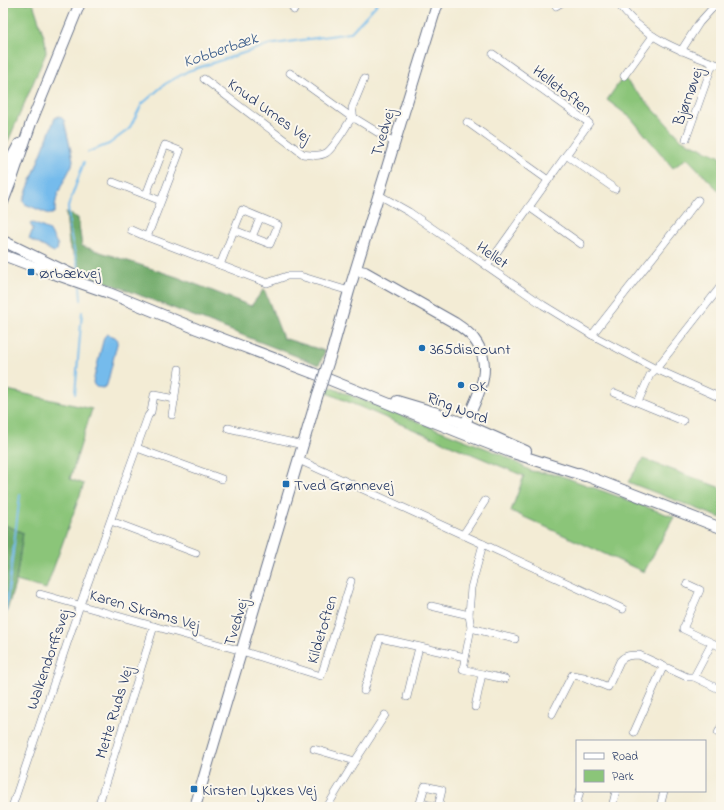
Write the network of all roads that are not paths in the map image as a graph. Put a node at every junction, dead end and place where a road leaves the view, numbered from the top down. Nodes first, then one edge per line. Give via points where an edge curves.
1 (80, 3) edge
2 (290, 3) edge
3 (439, 3) edge
4 (618, 3) edge
5 (717, 3) edge
6 (294, 10) dead end
7 (653, 36) junction
8 (681, 51) junction
9 (493, 54) dead end
10 (713, 63) junction
11 (721, 66) edge
12 (290, 73) dead end
13 (624, 76) dead end
14 (364, 78) dead end
15 (204, 79) dead end
16 (354, 119) junction
17 (467, 122) dead end
18 (31, 123) junction
19 (686, 139) dead end
20 (395, 143) junction
21 (566, 155) junction
22 (3, 174) edge
23 (548, 180) junction
24 (113, 182) dead end
25 (614, 189) dead end
26 (146, 195) junction
27 (379, 195) junction
28 (698, 200) dead end
29 (161, 201) junction
30 (3, 202) edge
31 (529, 207) junction
32 (260, 218) junction
33 (131, 230) dead end
34 (234, 230) junction
35 (147, 236) junction
36 (252, 237) junction
37 (3, 241) edge
38 (581, 244) dead end
39 (3, 255) edge
40 (220, 265) junction
41 (487, 266) junction
42 (356, 270) junction
43 (721, 286) edge
44 (349, 291) junction
45 (109, 293) junction
46 (592, 335) junction
47 (179, 369) dead end
48 (656, 369) junction
49 (615, 393) dead end
50 (721, 398) edge
51 (175, 399) junction
52 (638, 402) junction
53 (172, 415) dead end
54 (683, 421) dead end
55 (228, 428) dead end
56 (463, 429) junction
57 (303, 445) junction
58 (137, 448) junction
59 (299, 460) junction
60 (222, 479) dead end
61 (485, 501) dead end
62 (111, 521) junction
63 (721, 528) edge
64 (463, 535) junction
65 (483, 544) junction
66 (196, 553) dead end
67 (350, 581) dead end
68 (687, 584) dead end
69 (40, 594) dead end
70 (80, 605) junction
71 (431, 606) dead end
72 (623, 609) dead end
73 (469, 615) junction
74 (154, 626) junction
75 (471, 628) junction
76 (515, 639) dead end
77 (712, 643) junction
78 (419, 647) junction
79 (721, 648) edge
80 (242, 651) junction
81 (465, 657) junction
82 (664, 667) junction
83 (482, 674) junction
84 (694, 677) junction
85 (505, 679) dead end
86 (721, 690) edge
87 (364, 692) dead end
88 (407, 697) dead end
89 (475, 707) dead end
90 (552, 714) dead end
91 (385, 715) dead end
92 (634, 732) dead end
93 (314, 749) dead end
94 (355, 760) junction
95 (580, 792) edge
96 (616, 792) edge
97 (664, 792) edge
98 (12, 807) edge
99 (98, 807) edge
100 (195, 807) edge
101 (327, 807) edge
102 (576, 807) edge
103 (612, 807) edge
104 (660, 807) edge

1 - 18 street
2 - 6 street
3 - 20 street, Tvedvej
4 - 7 street, Bjørnøvej via 638,25
5 - 8 street
7 - 8 street, Bjørnøvej
7 - 13 street
8 - 10 street, Bjørnøvej
9 - 21 street, Helletoften via 589,123
10 - 11 street, Bjørnøvej
10 - 19 street, Bjørnøvej
12 - 16 street
14 - 16 street via 352,108
15 - 16 street, Knud Urnes Vej via 303,154 325,154
16 - 20 street
17 - 23 street
18 - 22 street
18 - 30 street
20 - 27 street, Tvedvej
21 - 23 street, Helletoften
21 - 25 street
23 - 31 street, Helletoften
24 - 26 street
26 - 29 street
26 - 29 street via 165,145 180,151
27 - 41 street, Hellet via 409,212
27 - 42 street, Tvedvej
28 - 46 street
29 - 35 street
31 - 38 street
31 - 41 street, Helletoften
32 - 34 street via 242,210
32 - 36 street
32 - 36 street via 278,225 273,238 270,244
33 - 35 street
34 - 36 street
34 - 40 street
35 - 40 street
37 - 45 street, Ring Nord
39 - 45 street, Ring Nord
40 - 44 street via 267,283 287,276 300,276
41 - 46 street, Hellet
42 - 44 street, Tvedvej
42 - 56 street via 365,272 455,323 474,338 482,355 484,376 481,390
43 - 48 street
44 - 57 street, Tvedvej, bridge
45 - 56 street, Ring Nord via 318,375 434,412
46 - 48 street, Hellet
47 - 51 street
48 - 50 street, Hellet
48 - 52 street via 650,375
49 - 52 street
51 - 53 street
51 - 58 street, Walkendorffsvej via 154,395 151,412
52 - 54 street
55 - 57 street
56 - 63 street, Ring Nord via 510,452 585,476
57 - 59 street, Tvedvej
58 - 60 street
58 - 62 street, Walkendorffsvej
59 - 64 street
59 - 80 street, Tvedvej
61 - 64 street
62 - 66 street
62 - 70 street, Walkendorffsvej
64 - 65 street
65 - 72 street
65 - 73 street via 471,588
67 - 80 street, Kildetoften via 321,676
68 - 77 street via 700,590 683,629
69 - 70 street, Karen Skrams Vej
70 - 74 street, Karen Skrams Vej
70 - 98 street, Walkendorffsvej
71 - 73 street
73 - 75 street
74 - 80 street, Karen Skrams Vej
74 - 99 street, Mette Ruds Vej
75 - 76 street
75 - 81 street
77 - 79 street
77 - 84 street
78 - 81 street
78 - 87 street via 380,638
78 - 88 street
80 - 100 street, Tvedvej
81 - 83 street via 463,669
82 - 84 street
82 - 90 street via 639,655 626,656 620,661 608,687 572,675
82 - 92 street
83 - 85 street
83 - 89 street
84 - 86 street
91 - 94 street
93 - 94 street
94 - 101 street
95 - 102 street
96 - 103 street
97 - 104 street

